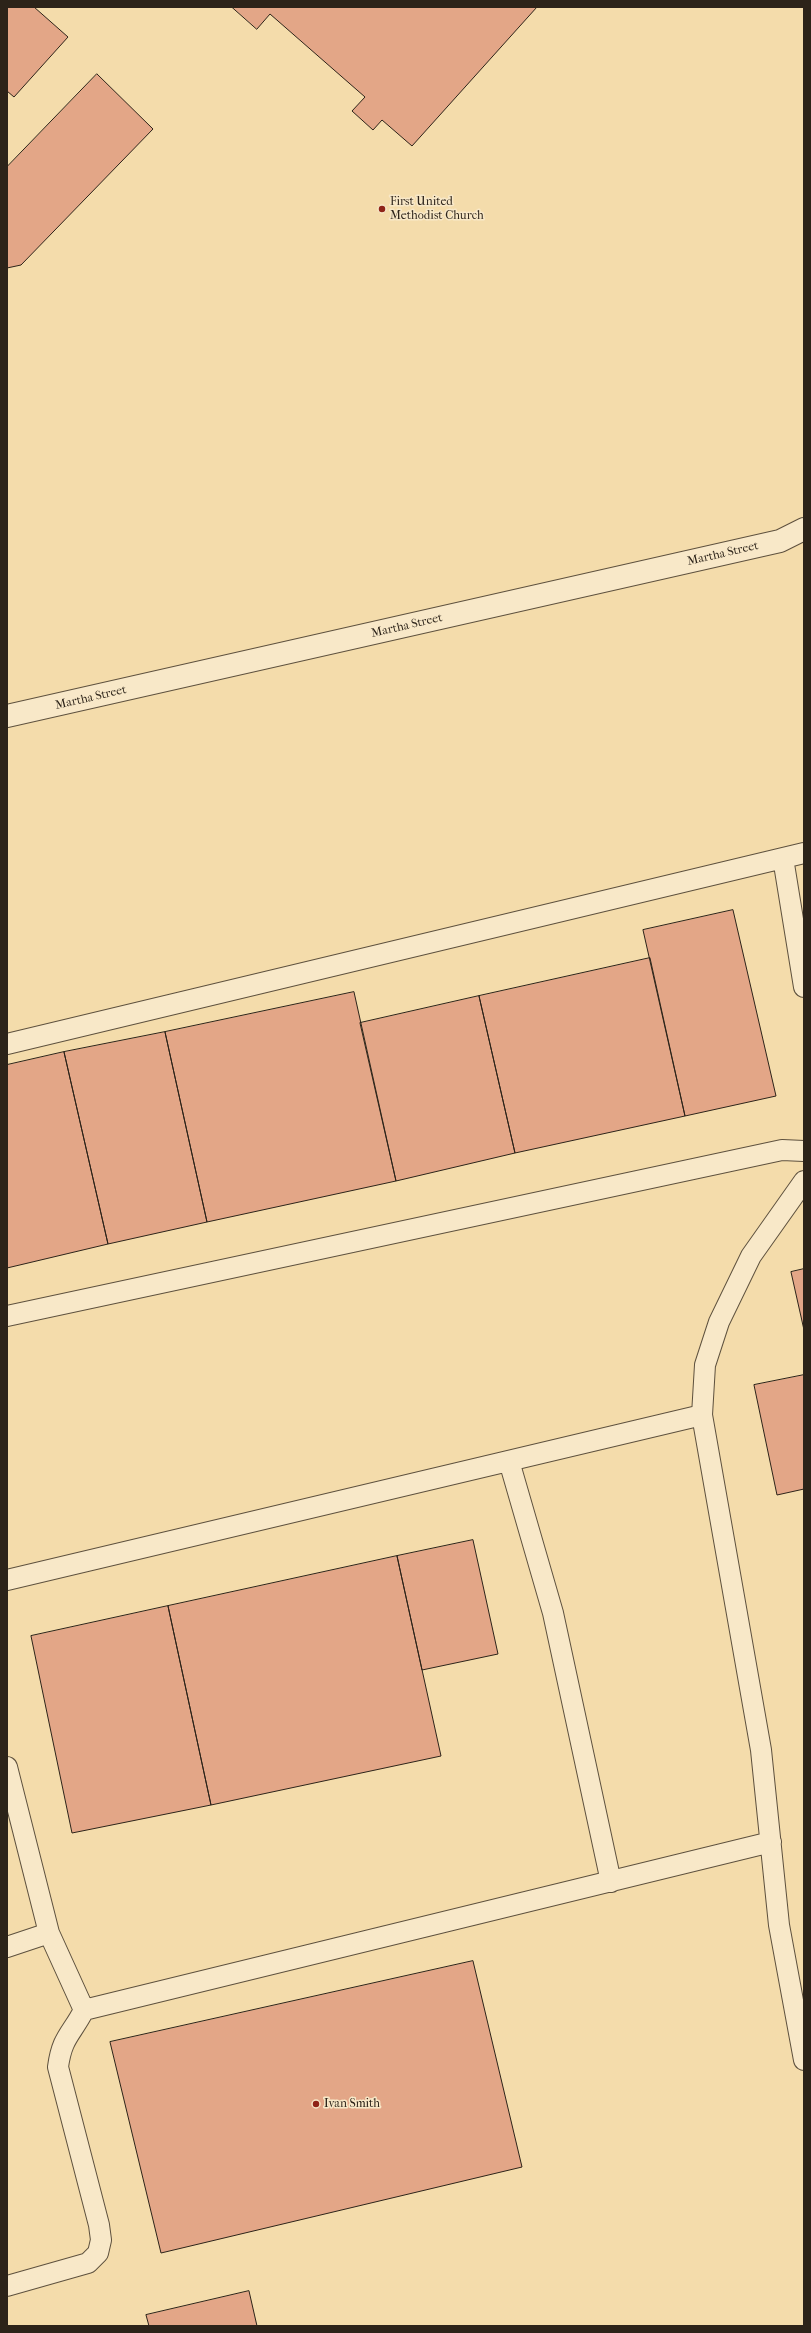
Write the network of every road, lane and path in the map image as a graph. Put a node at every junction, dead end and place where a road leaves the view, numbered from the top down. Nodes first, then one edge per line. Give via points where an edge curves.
1 (804, 529) edge
2 (7, 716) edge
3 (804, 853) edge
4 (783, 858) junction
5 (804, 987) edge
6 (7, 1044) edge
7 (804, 1151) edge
8 (804, 1180) edge
9 (7, 1316) edge
10 (702, 1415) junction
11 (509, 1461) junction
12 (7, 1580) edge
13 (7, 1767) edge
14 (771, 1842) junction
15 (611, 1882) junction
16 (49, 1933) junction
17 (7, 1947) edge
18 (84, 2010) junction
19 (804, 2060) edge
20 (7, 2286) edge

1 - 2 street, Martha Street via 780,541
3 - 4 lane
4 - 5 lane
4 - 6 lane
7 - 9 lane via 782,1150
8 - 10 lane via 751,1256 719,1322 705,1365
10 - 11 lane
10 - 14 lane via 761,1750
11 - 12 lane
11 - 15 lane via 553,1612
13 - 16 lane
14 - 15 lane
14 - 19 lane via 779,1925
15 - 18 lane
16 - 17 lane
16 - 18 lane
18 - 20 lane via 66,2036 60,2051 58,2067 99,2225 101,2240 98,2252 88,2263

